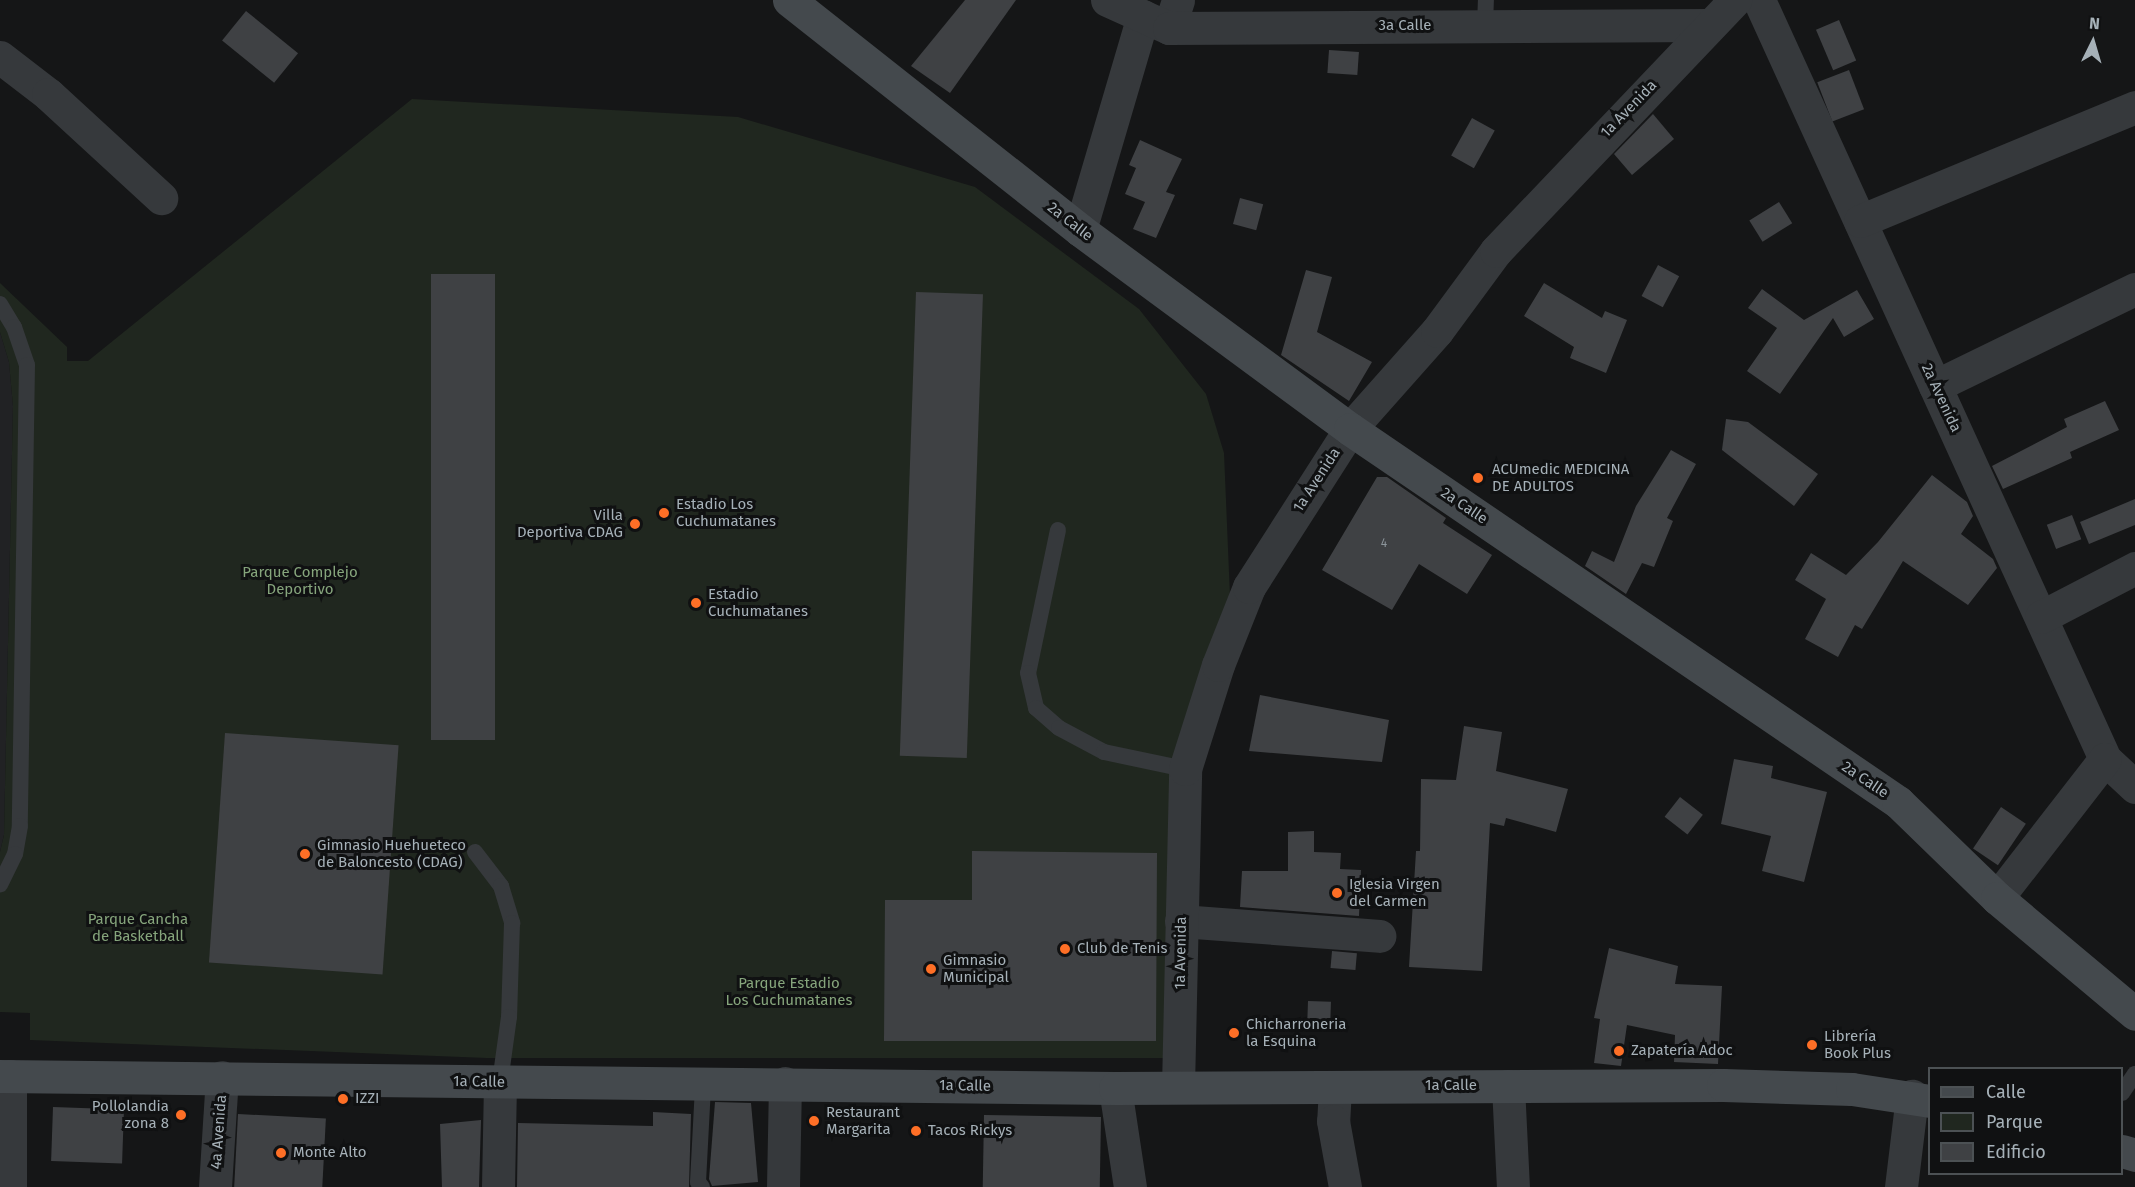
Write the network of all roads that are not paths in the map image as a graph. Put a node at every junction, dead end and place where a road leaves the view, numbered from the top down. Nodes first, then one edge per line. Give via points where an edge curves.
1 (789, 0) edge
2 (1107, 0) edge
3 (1735, 0) edge
4 (1759, 0) edge
5 (1486, 13) edge
6 (1163, 15) edge
7 (1709, 25) junction
8 (0, 57) edge
9 (2135, 107) edge
10 (161, 198) dead end
11 (1860, 221) junction
12 (1080, 230) junction
13 (2135, 289) edge
14 (0, 304) edge
15 (1935, 386) junction
16 (1350, 429) junction
17 (1058, 530) dead end
18 (2135, 568) edge
19 (2041, 617) junction
20 (2105, 759) junction
21 (1185, 770) junction
22 (2135, 787) edge
23 (475, 852) dead end
24 (0, 885) edge
25 (1997, 898) junction
26 (1181, 921) junction
27 (1379, 936) dead end
28 (2135, 1014) edge
29 (2135, 1074) edge
30 (5, 1076) edge
31 (222, 1077) junction
32 (500, 1082) junction
33 (785, 1083) junction
34 (703, 1085) junction
35 (1508, 1086) junction
36 (1178, 1087) junction
37 (1335, 1087) junction
38 (1115, 1088) junction
39 (2123, 1090) edge
40 (1921, 1099) edge
41 (10, 1187) edge
42 (215, 1187) edge
43 (498, 1187) edge
44 (702, 1187) edge
45 (783, 1187) edge
46 (1130, 1187) edge
47 (1345, 1187) edge
48 (1513, 1187) edge
49 (1901, 1187) edge

1 - 12 main road, 2a Calle
2 - 6 street, 3a Calle
3 - 7 street, 1a Avenida
4 - 11 street, 2a Avenida
5 - 6 street, 3a Calle
5 - 7 street, 3a Calle
6 - 12 street
7 - 16 street, 1a Avenida via 1496,251 1437,331
8 - 10 street via 48,94
9 - 11 street
11 - 15 street, 2a Avenida
12 - 16 main road, 2a Calle
13 - 15 street
14 - 24 lane via 18,336 27,365 20,826 15,854
15 - 19 street, 2a Avenida
16 - 21 street, 1a Avenida via 1249,588 1218,665
16 - 25 main road, 2a Calle via 1898,802
17 - 21 lane via 1028,673 1036,708 1059,728 1104,752
18 - 19 street
19 - 20 street, 2a Avenida
20 - 22 street, 2a Avenida
20 - 25 street
21 - 26 street, 1a Avenida
23 - 32 lane via 501,886 512,923 509,1017
25 - 28 main road, 2a Calle
26 - 27 street
26 - 36 street, 1a Avenida
29 - 39 lane
30 - 31 main road, 1a Calle
30 - 41 street
31 - 32 main road, 1a Calle
31 - 42 street, 4a Avenida
32 - 34 main road, 1a Calle
32 - 43 street
33 - 34 main road, 1a Calle
33 - 38 main road, 1a Calle
33 - 45 street
34 - 44 lane via 698,1182
35 - 37 main road, 1a Calle
35 - 40 main road, 1a Calle via 1795,1086
35 - 48 street
36 - 37 main road, 1a Calle
36 - 38 main road, 1a Calle
37 - 47 street via 1333,1121
38 - 46 street
40 - 49 street

